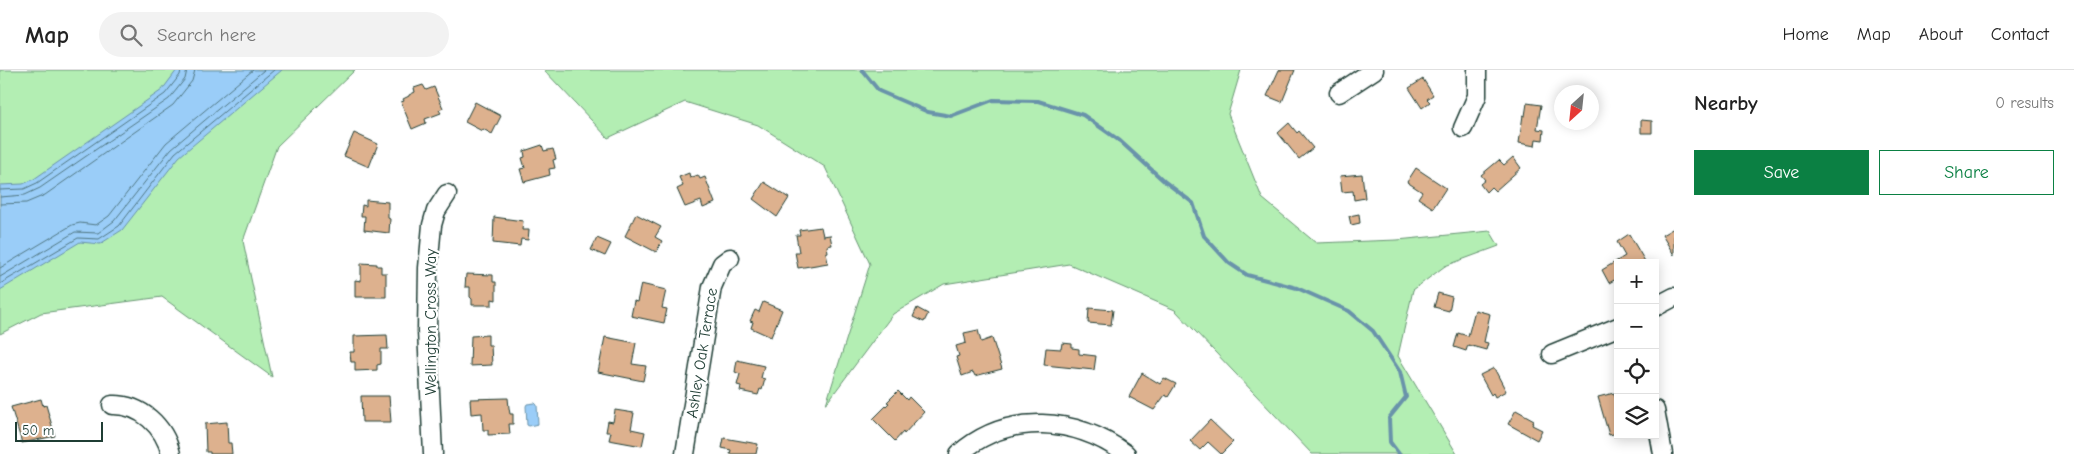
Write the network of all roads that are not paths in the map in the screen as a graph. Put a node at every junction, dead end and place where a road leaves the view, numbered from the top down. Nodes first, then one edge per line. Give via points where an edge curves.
1 (1374, 70) edge
2 (1477, 70) edge
3 (1339, 93) dead end
4 (1463, 128) dead end
5 (447, 194) dead end
6 (730, 258) dead end
7 (1674, 297) edge
8 (1659, 305) edge
9 (1614, 329) edge
10 (1552, 354) dead end
11 (112, 405) dead end
12 (1659, 432) edge
13 (171, 454) edge
14 (433, 454) edge
15 (685, 454) edge
16 (959, 454) edge
17 (1126, 454) edge
18 (1663, 454) edge

1 - 3 street
2 - 4 street via 1477,96
5 - 14 street, Wellington Cross Way via 432,225 428,268
6 - 15 street, Ashley Oak Terrace via 722,264 712,287
7 - 8 street
9 - 10 street
11 - 13 street via 123,405 146,414 164,437
12 - 18 street
16 - 17 street via 998,430 1025,424 1046,424 1104,439

